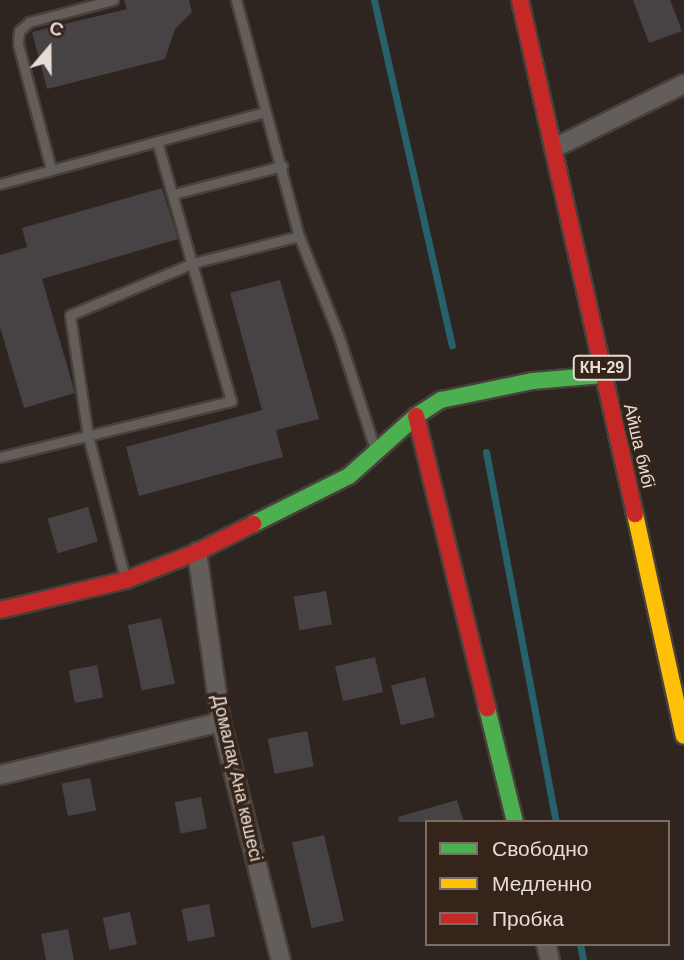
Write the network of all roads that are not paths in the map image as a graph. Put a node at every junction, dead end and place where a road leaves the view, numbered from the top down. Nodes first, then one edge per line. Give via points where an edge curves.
1 (113, 0) edge
2 (236, 0) edge
3 (520, 0) edge
4 (684, 84) edge
5 (265, 112) junction
6 (157, 141) junction
7 (554, 148) junction
8 (282, 166) junction
9 (51, 169) junction
10 (0, 184) edge
11 (174, 194) junction
12 (299, 236) junction
13 (193, 263) junction
14 (603, 375) junction
15 (416, 416) junction
16 (88, 436) junction
17 (377, 454) junction
18 (0, 457) edge
19 (197, 552) junction
20 (126, 580) junction
21 (0, 610) edge
22 (681, 705) edge
23 (221, 722) junction
24 (684, 736) edge
25 (0, 775) edge
26 (516, 820) edge
27 (278, 959) edge

1 - 9 lane via 29,22 19,31 18,44
2 - 5 lane
3 - 7 street, Айша бибі / КН-29
4 - 7 street
5 - 6 lane
5 - 8 lane
6 - 9 lane
6 - 11 lane
7 - 14 street, Айша бибі / КН-29
8 - 11 lane
8 - 12 lane
9 - 10 lane
11 - 13 lane
12 - 13 lane
12 - 17 lane via 338,334
13 - 16 lane via 70,316
13 - 16 lane via 231,401
14 - 15 street via 533,381 441,400
14 - 22 street, Айша бибі / КН-29
15 - 17 street
15 - 26 street
16 - 18 lane
16 - 20 lane
17 - 19 street via 349,476
19 - 20 street
19 - 23 street, Домалақ Ана көшесі
20 - 21 street
22 - 24 street, Айша бибі / КН-29
23 - 25 street
23 - 27 street, Домалақ Ана көшесі

